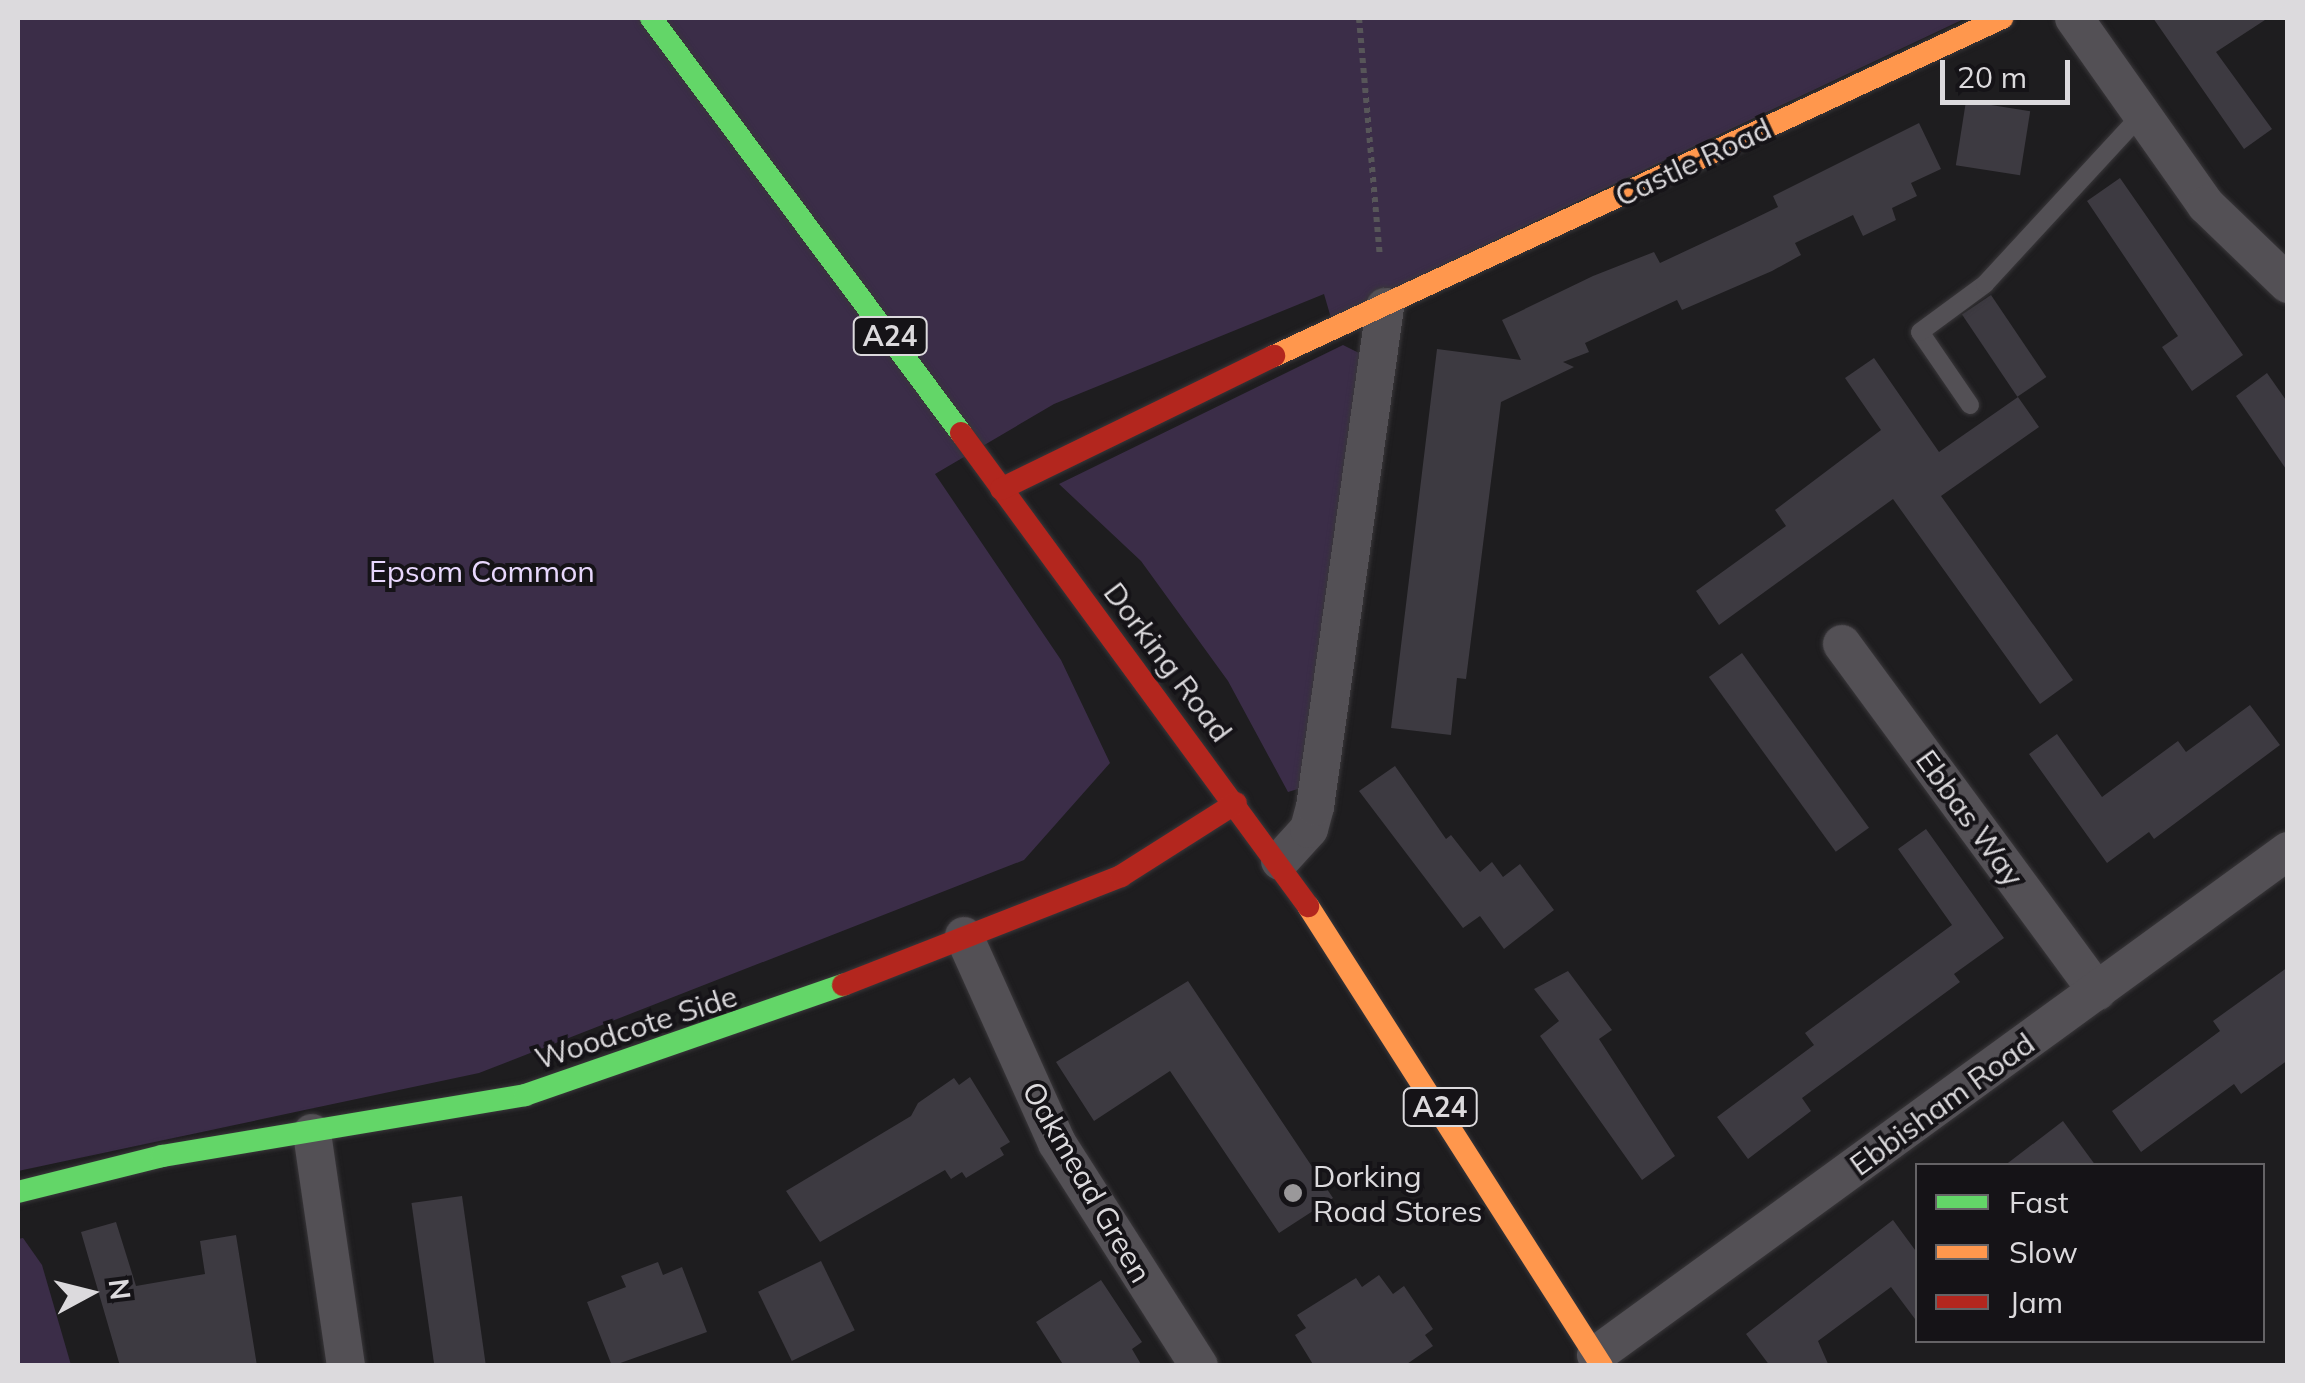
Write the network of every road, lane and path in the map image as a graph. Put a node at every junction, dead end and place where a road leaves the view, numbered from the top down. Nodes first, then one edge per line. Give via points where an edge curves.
1 (651, 18) edge
2 (1360, 18) edge
3 (2002, 18) edge
4 (2074, 18) edge
5 (2142, 114) junction
6 (2288, 284) edge
7 (1385, 307) junction
8 (1970, 405) dead end
9 (1001, 489) junction
10 (1842, 644) dead end
11 (1236, 803) junction
12 (2288, 851) edge
13 (1280, 861) junction
14 (964, 936) junction
15 (2097, 991) junction
16 (312, 1132) junction
17 (18, 1192) edge
18 (1599, 1360) edge
19 (346, 1366) edge
20 (1199, 1366) edge

1 - 9 main road, Dorking Road / A24
2 - 7 path
3 - 7 main road, Castle Road
4 - 5 street
5 - 6 street via 2206,205
5 - 8 lane via 1985,284 1920,332
7 - 9 main road, Castle Road
7 - 13 street via 1315,806 1308,830
9 - 11 main road, Dorking Road / A24
10 - 15 street, Ebbas Way
11 - 13 main road, Dorking Road / A24
11 - 14 main road, Woodcote Side via 1121,876
12 - 15 street, Ebbisham Road
13 - 18 main road, Dorking Road / A24
14 - 16 main road, Woodcote Side via 728,1030 525,1095
14 - 20 street, Oakmead Green via 1048,1126
15 - 18 street, Ebbisham Road
16 - 17 main road, Woodcote Side via 162,1156
16 - 19 street

